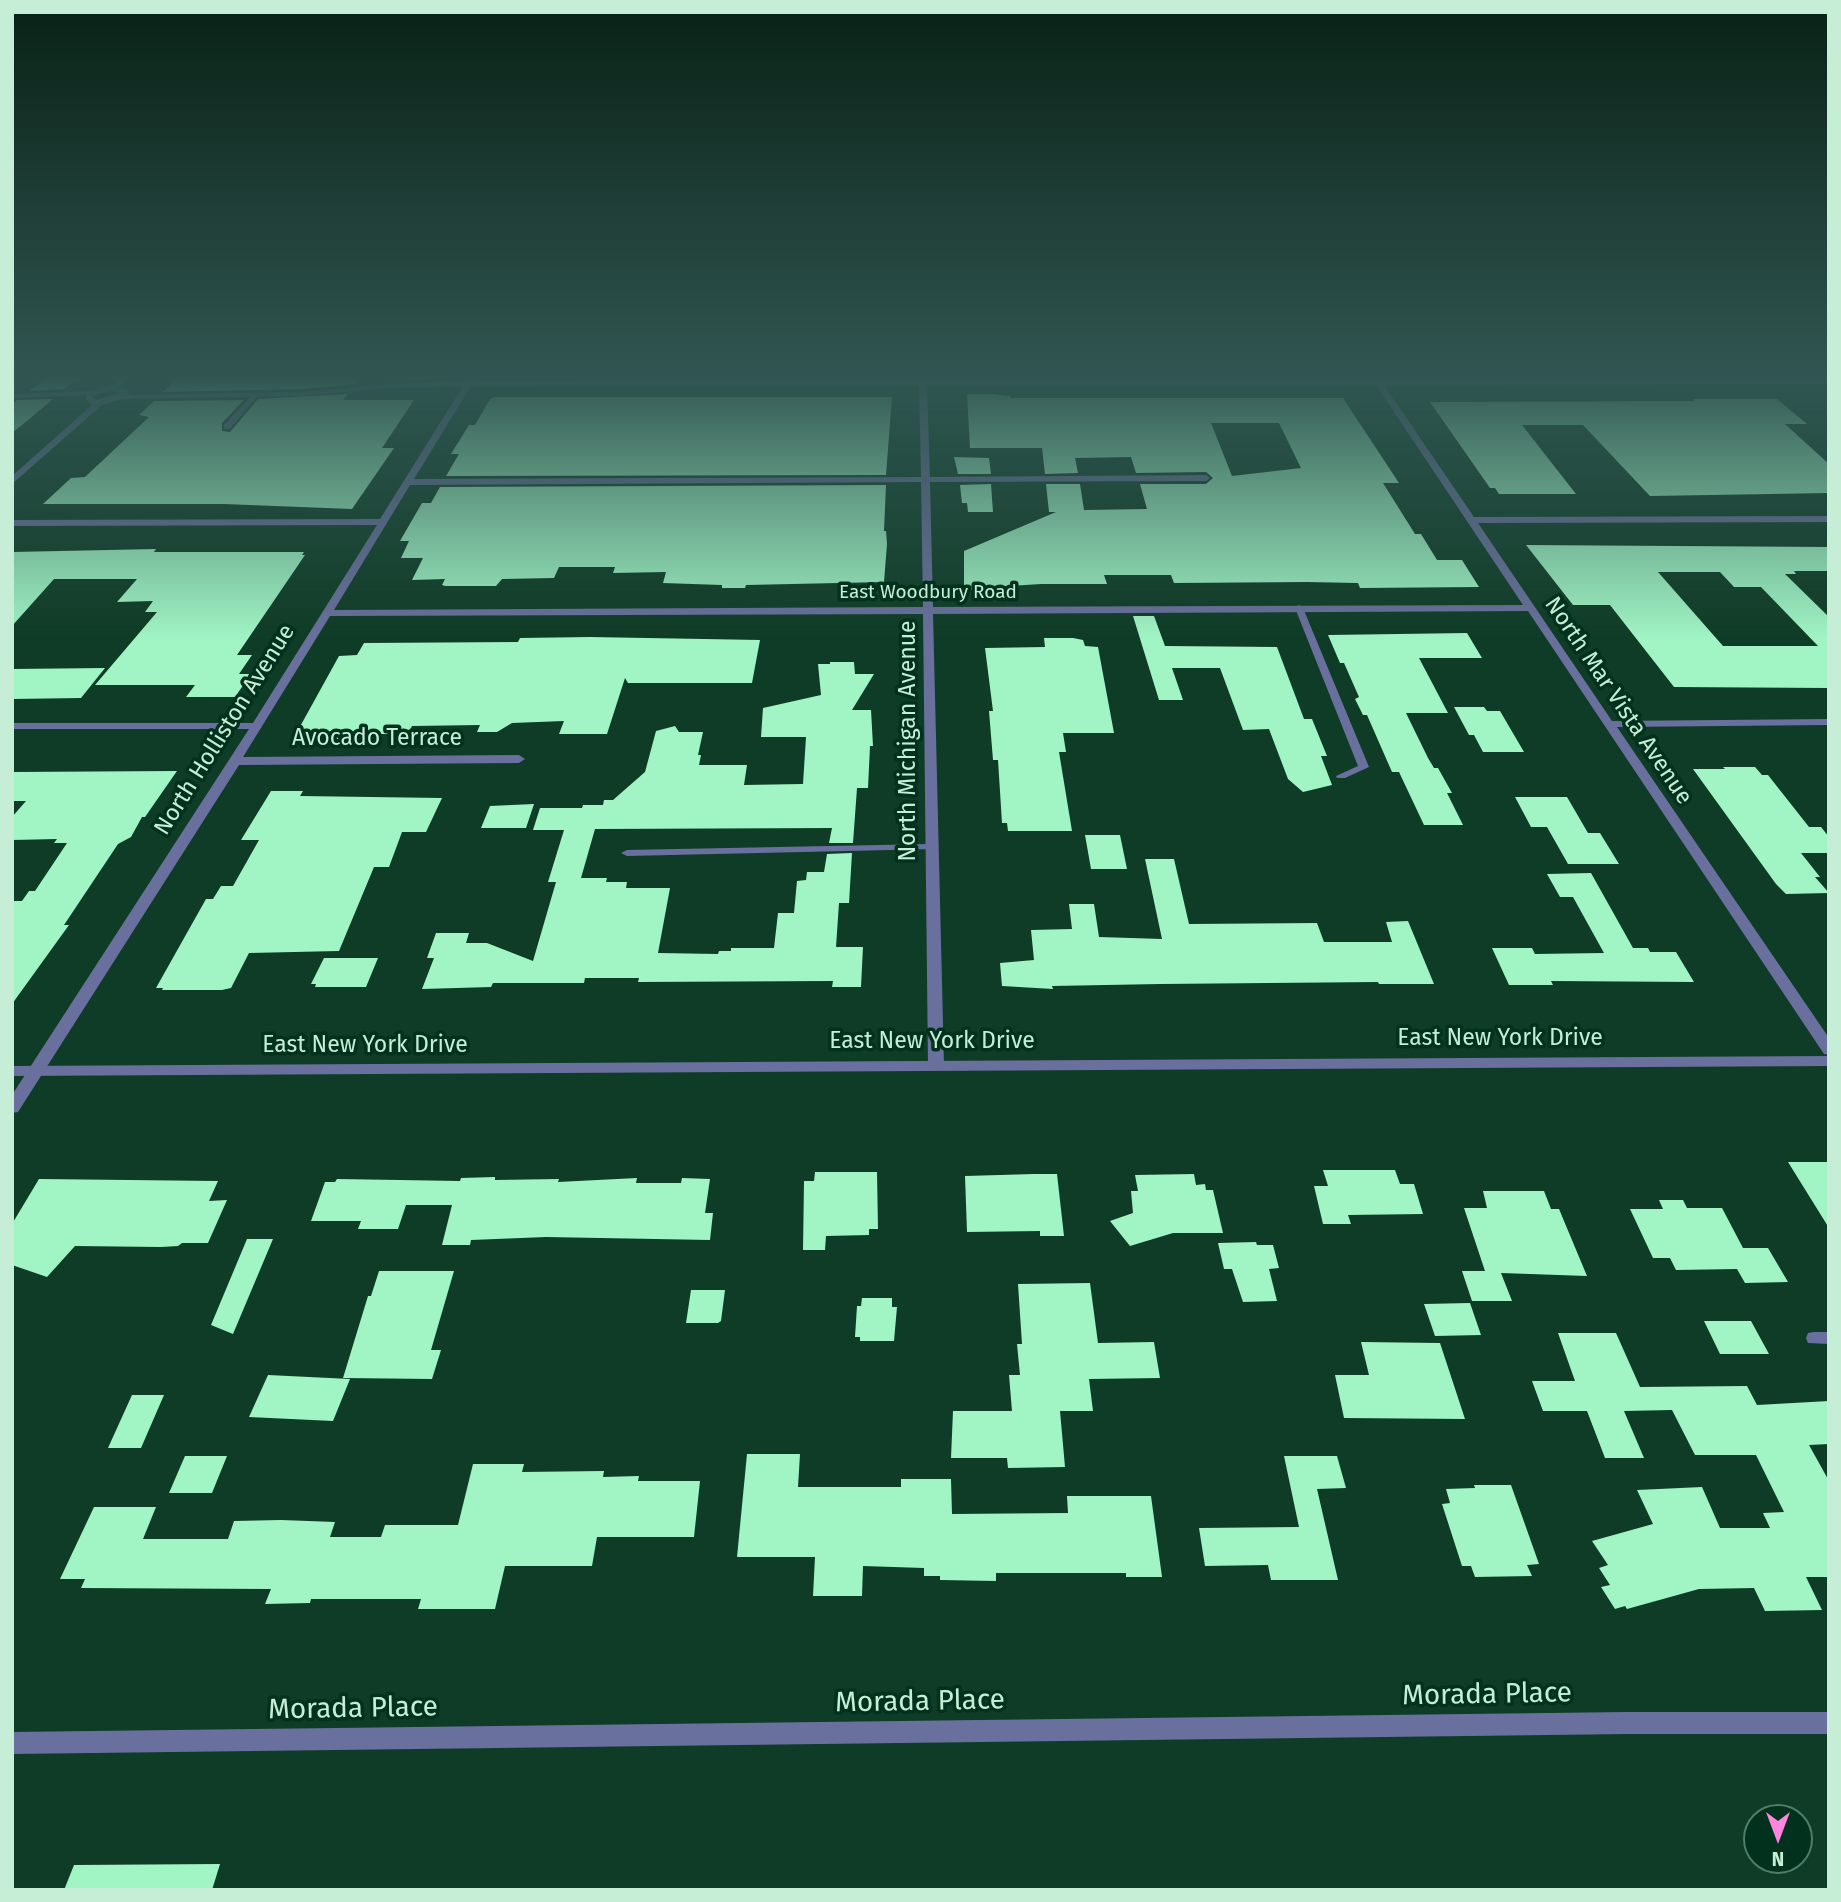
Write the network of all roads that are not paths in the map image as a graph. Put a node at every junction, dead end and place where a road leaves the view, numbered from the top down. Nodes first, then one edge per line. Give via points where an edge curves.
1 (29, 464) edge
2 (418, 464) edge
3 (925, 464) edge
4 (1433, 464) edge
5 (1206, 478) dead end
6 (925, 480) junction
7 (12, 481) edge
8 (407, 482) junction
9 (1829, 519) edge
10 (1470, 520) junction
11 (383, 522) junction
12 (12, 523) edge
13 (1299, 608) junction
14 (1530, 608) junction
15 (930, 610) junction
16 (325, 613) junction
17 (1829, 722) edge
18 (1607, 724) junction
19 (12, 726) edge
20 (256, 726) junction
21 (520, 760) dead end
22 (234, 761) junction
23 (1341, 776) dead end
24 (930, 848) junction
25 (627, 853) dead end
26 (1829, 1050) edge
27 (1829, 1060) edge
28 (936, 1065) junction
29 (12, 1071) edge
30 (36, 1071) junction
31 (12, 1108) edge
32 (1829, 1723) edge
33 (12, 1743) edge

1 - 7 street
2 - 8 street, North Holliston Avenue
3 - 6 street, North Michigan Avenue
4 - 10 street, North Mar Vista Avenue
5 - 6 street
6 - 8 street
6 - 15 street, North Michigan Avenue
8 - 11 street, North Holliston Avenue
9 - 10 street
10 - 14 street, North Mar Vista Avenue
11 - 12 street
11 - 16 street, North Holliston Avenue
13 - 14 street, East Woodbury Road
13 - 15 street, East Woodbury Road
13 - 23 lane via 1364,767
14 - 18 street, North Mar Vista Avenue
15 - 16 street, East Woodbury Road
15 - 24 street, North Michigan Avenue
16 - 20 street, North Holliston Avenue
17 - 18 street
18 - 26 street, North Mar Vista Avenue
19 - 20 street
20 - 22 street, North Holliston Avenue
21 - 22 street, Avocado Terrace
22 - 30 street, North Holliston Avenue
24 - 25 lane
24 - 28 street, North Michigan Avenue
27 - 28 street, East New York Drive
28 - 30 street, East New York Drive
29 - 30 street, East New York Drive
30 - 31 street, North Holliston Avenue
32 - 33 street, Morada Place

